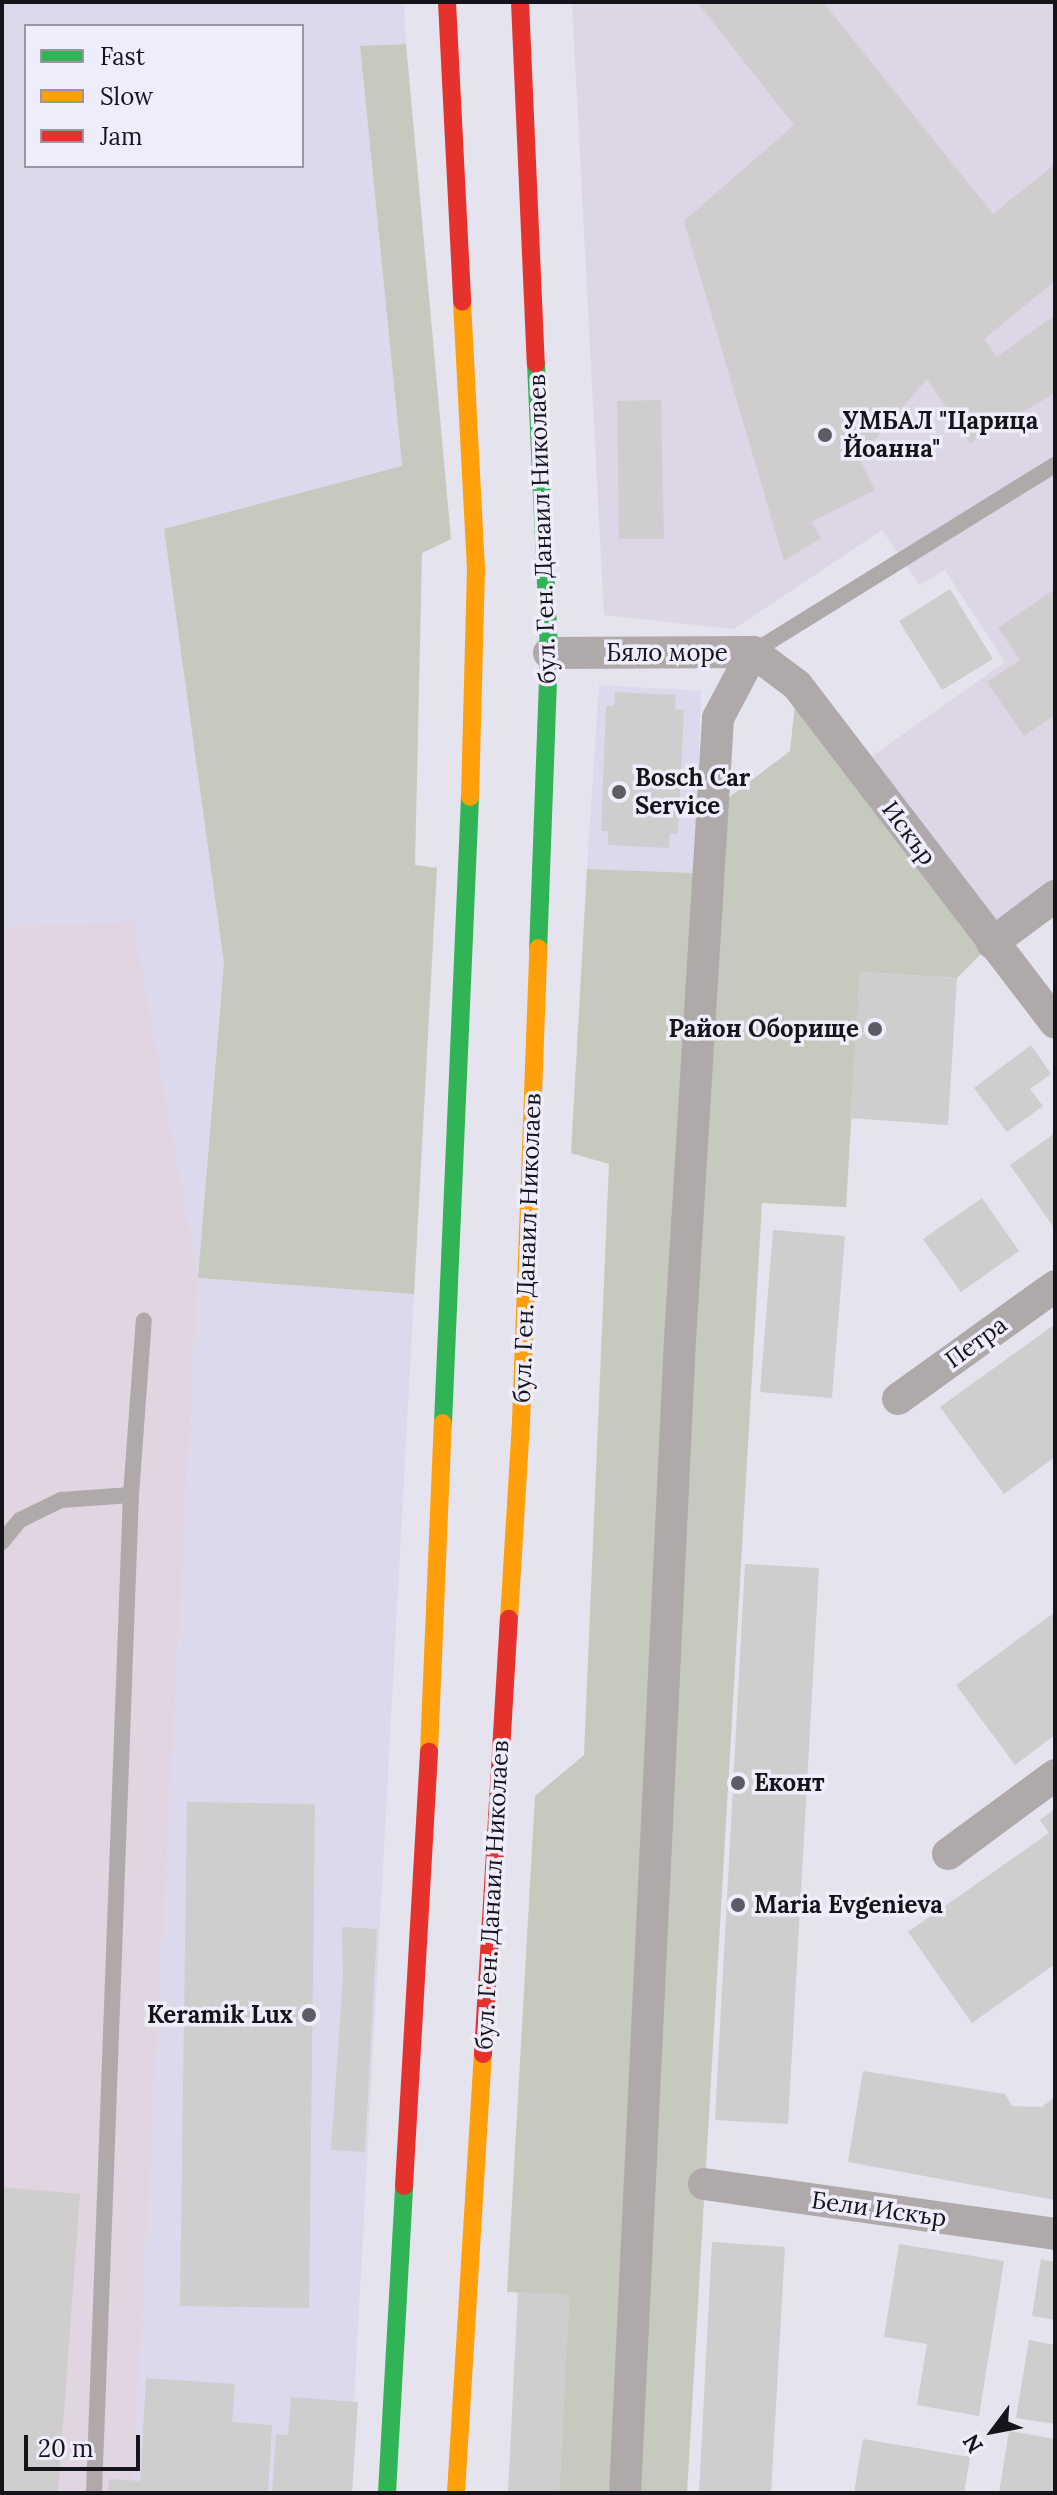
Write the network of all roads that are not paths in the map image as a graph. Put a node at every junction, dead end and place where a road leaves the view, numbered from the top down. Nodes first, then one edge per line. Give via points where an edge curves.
1 (447, 2) edge
2 (520, 2) edge
3 (1054, 468) edge
4 (753, 652) junction
5 (549, 653) junction
6 (1055, 896) edge
7 (992, 943) junction
8 (1055, 1023) edge
9 (1055, 1286) edge
10 (144, 1320) dead end
11 (898, 1399) dead end
12 (131, 1495) junction
13 (2, 1542) edge
14 (1055, 1775) edge
15 (948, 1854) dead end
16 (704, 2184) dead end
17 (1055, 2234) edge
18 (94, 2493) edge
19 (387, 2493) edge
20 (456, 2493) edge
21 (625, 2493) edge

1 - 19 main road via 476,644 429,1747
2 - 5 main road, бул. Ген. Данаил Николаев
3 - 4 lane, Бяло море
4 - 5 street, Бяло море
4 - 7 street, Искър via 797,685
4 - 21 street via 718,718 682,1294
5 - 20 main road, бул. Ген. Данаил Николаев via 521,1422
6 - 7 street
7 - 8 street, Искър
9 - 11 street, Петра
10 - 12 lane
12 - 13 lane via 61,1500 20,1520
12 - 18 lane
14 - 15 street
16 - 17 street, Бели Искър

